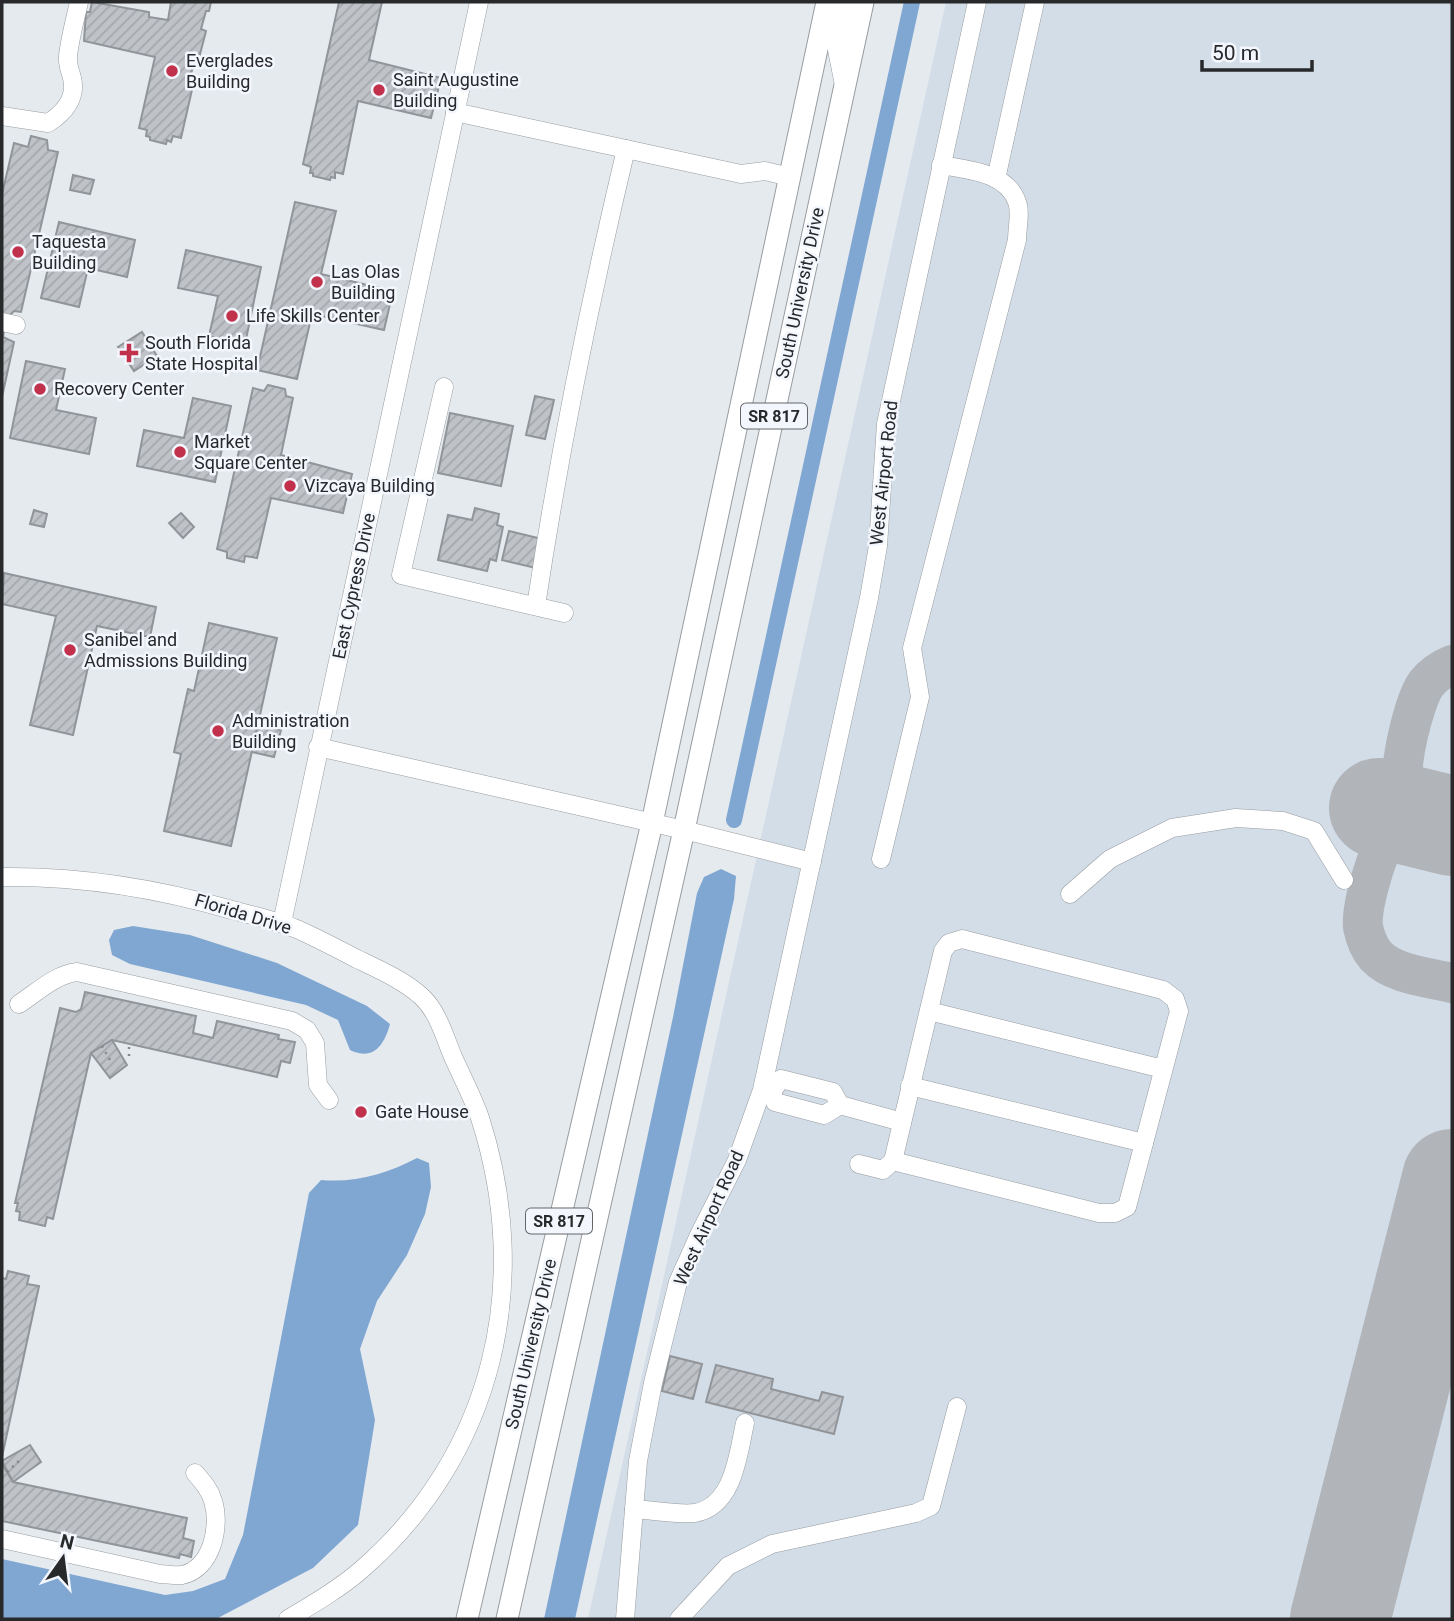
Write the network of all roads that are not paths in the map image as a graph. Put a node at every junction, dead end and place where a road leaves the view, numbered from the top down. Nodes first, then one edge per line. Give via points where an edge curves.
1 (79, 2) edge
2 (479, 2) edge
3 (827, 2) edge
4 (846, 2) edge
5 (863, 2) edge
6 (976, 2) edge
7 (1035, 2) edge
8 (845, 88) junction
9 (456, 112) junction
10 (2, 116) edge
11 (626, 149) junction
12 (941, 165) junction
13 (790, 177) junction
14 (996, 179) junction
15 (444, 387) dead end
16 (536, 607) junction
17 (564, 613) dead end
18 (318, 747) junction
19 (652, 823) junction
20 (684, 830) junction
21 (881, 859) dead end
22 (812, 862) junction
23 (2, 877) edge
24 (1344, 880) dead end
25 (1070, 894) dead end
26 (282, 923) junction
27 (19, 1004) dead end
28 (929, 1011) junction
29 (1163, 1069) junction
30 (911, 1086) junction
31 (767, 1091) junction
32 (329, 1100) dead end
33 (839, 1105) junction
34 (902, 1122) junction
35 (1144, 1143) junction
36 (893, 1161) junction
37 (859, 1164) dead end
38 (957, 1407) dead end
39 (746, 1423) dead end
40 (195, 1473) dead end
41 (635, 1509) junction
42 (2, 1539) edge
43 (288, 1619) edge
44 (467, 1619) edge
45 (507, 1619) edge
46 (625, 1619) edge
47 (680, 1619) edge

1 - 10 street via 67,59 73,80 70,101 48,123
2 - 9 street, East Cypress Drive
3 - 13 main road, South University Drive / SR 817
4 - 8 street via 836,46
5 - 8 main road, South University Drive / SR 817
6 - 12 street, West Airport Road
7 - 14 street
8 - 20 main road, South University Drive / SR 817
9 - 11 street
9 - 18 street, East Cypress Drive
11 - 13 street via 741,174 765,171
11 - 16 street via 547,524
12 - 14 street
12 - 22 street, West Airport Road via 886,424 878,546 869,598
13 - 19 main road, South University Drive / SR 817
14 - 21 street via 1005,183 1018,202 1017,240 912,648 920,697
15 - 16 street via 401,575
16 - 17 street
18 - 19 street
18 - 26 street, East Cypress Drive
19 - 20 street
19 - 44 main road, South University Drive / SR 817
20 - 22 street
20 - 45 main road, South University Drive / SR 817
22 - 31 street, West Airport Road
23 - 26 street, Florida Drive via 117,883
24 - 25 street via 1314,831 1283,821 1236,818 1172,828 1110,859
26 - 43 street, Florida Drive via 407,986 437,1018 474,1100 498,1193 505,1252 502,1310 491,1363 449,1466 428,1499 360,1571
27 - 32 street via 77,972 292,1021 307,1030 315,1043 318,1085
28 - 29 street
28 - 29 street via 943,951 949,943 962,939 1163,990 1179,1011
28 - 30 street
29 - 35 street
30 - 34 street
30 - 35 street
31 - 33 street via 775,1102 824,1115
31 - 33 street via 781,1079 833,1092
31 - 41 street, West Airport Road via 678,1282 638,1461
33 - 34 street
34 - 36 street
35 - 36 street via 1127,1207 1115,1213 1099,1213
36 - 37 street via 883,1170
38 - 47 street via 931,1506 772,1544 727,1566
39 - 41 street via 728,1488 713,1505 695,1513
40 - 42 street via 214,1503 215,1532 208,1556 184,1575
41 - 46 street, West Airport Road

